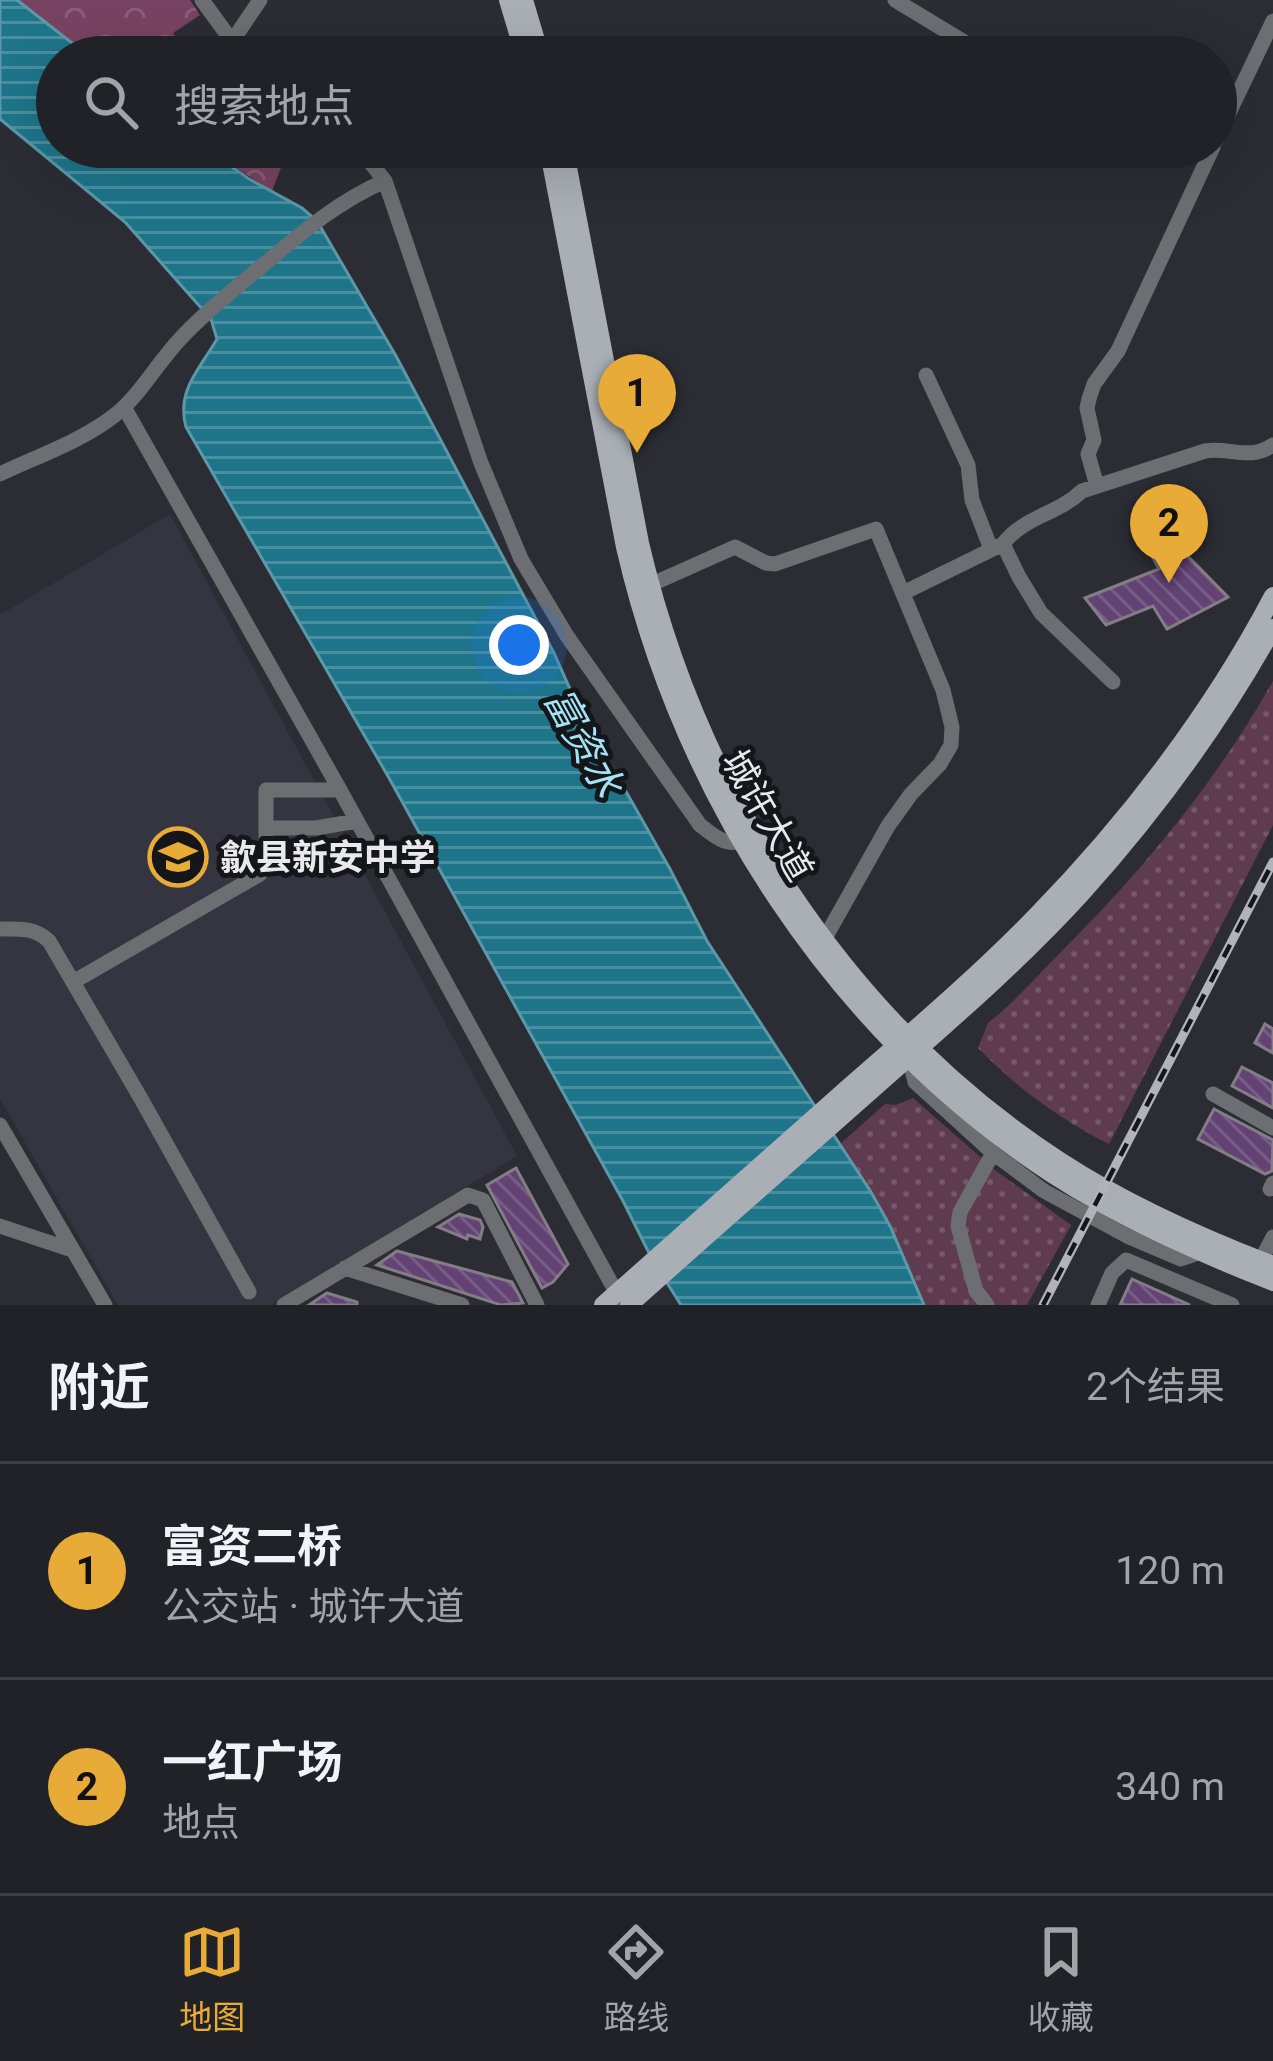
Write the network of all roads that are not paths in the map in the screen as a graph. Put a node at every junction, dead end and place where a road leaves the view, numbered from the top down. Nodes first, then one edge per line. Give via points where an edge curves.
1 (202, 0) edge
2 (260, 0) edge
3 (508, 0) edge
4 (524, 0) edge
5 (895, 0) edge
6 (1273, 20) edge
7 (230, 36) edge
8 (236, 36) edge
9 (519, 36) edge
10 (535, 36) edge
11 (954, 36) edge
12 (1237, 96) edge
13 (375, 168) edge
14 (552, 168) edge
15 (568, 168) edge
16 (1203, 168) edge
17 (386, 181) junction
18 (926, 375) dead end
19 (124, 406) junction
20 (1273, 445) edge
21 (0, 474) edge
22 (1097, 486) junction
23 (997, 547) junction
24 (650, 585) junction
25 (903, 593) junction
26 (1273, 596) edge
27 (1273, 628) edge
28 (1113, 682) dead end
29 (340, 790) junction
30 (357, 821) junction
31 (266, 828) junction
32 (748, 839) junction
33 (0, 929) edge
34 (825, 938) junction
35 (73, 982) junction
36 (909, 1045) junction
37 (1213, 1094) dead end
38 (0, 1125) edge
39 (1273, 1128) edge
40 (993, 1154) junction
41 (0, 1226) edge
42 (1273, 1237) edge
43 (72, 1250) junction
44 (1201, 1252) junction
45 (1262, 1266) edge
46 (345, 1268) junction
47 (1273, 1282) edge
48 (249, 1292) dead end
49 (618, 1302) edge
50 (104, 1305) edge
51 (284, 1305) edge
52 (462, 1305) edge
53 (537, 1305) edge
54 (988, 1305) edge
55 (1098, 1305) edge
56 (1232, 1305) edge

1 - 7 street
2 - 8 street
3 - 9 main road
4 - 10 main road
5 - 11 street
6 - 12 street
13 - 17 street
14 - 32 main road, 城许大道 via 640,607 710,786
15 - 24 main road, 城许大道
16 - 22 street via 1089,399 1088,454
17 - 19 street via 319,219 201,317
17 - 32 street via 481,463 528,573 700,825 722,843
18 - 23 street
19 - 21 street
19 - 29 street
20 - 22 street via 1254,454 1205,451
22 - 23 street via 1014,529
23 - 25 street
23 - 28 street via 1041,613
24 - 25 street via 735,547 775,563 876,529
24 - 32 main road, 城许大道
25 - 34 street via 943,689 951,745 888,826
26 - 36 main road via 1212,698 1094,852
27 - 36 main road via 1108,863 1018,959
29 - 30 street
29 - 31 street via 266,790
30 - 31 street
30 - 49 street
31 - 35 street via 260,874
32 - 34 main road, 城许大道
32 - 36 main road, 城许大道 via 795,926 851,995
33 - 35 street via 40,934
34 - 36 main road, 城许大道
35 - 48 street
36 - 40 street via 915,1082
36 - 44 main road, 城许大道 via 975,1116 1040,1166
36 - 45 main road, 城许大道 via 1073,1169
36 - 49 main road
37 - 39 street
38 - 43 street
40 - 44 street via 1127,1236 1181,1259
40 - 54 street via 958,1226 976,1292
41 - 43 street
42 - 45 street
43 - 50 street
44 - 45 main road, 城许大道
45 - 47 main road, 城许大道
46 - 51 street
46 - 52 street
46 - 53 street via 472,1195 483,1201
55 - 56 street via 1126,1260

